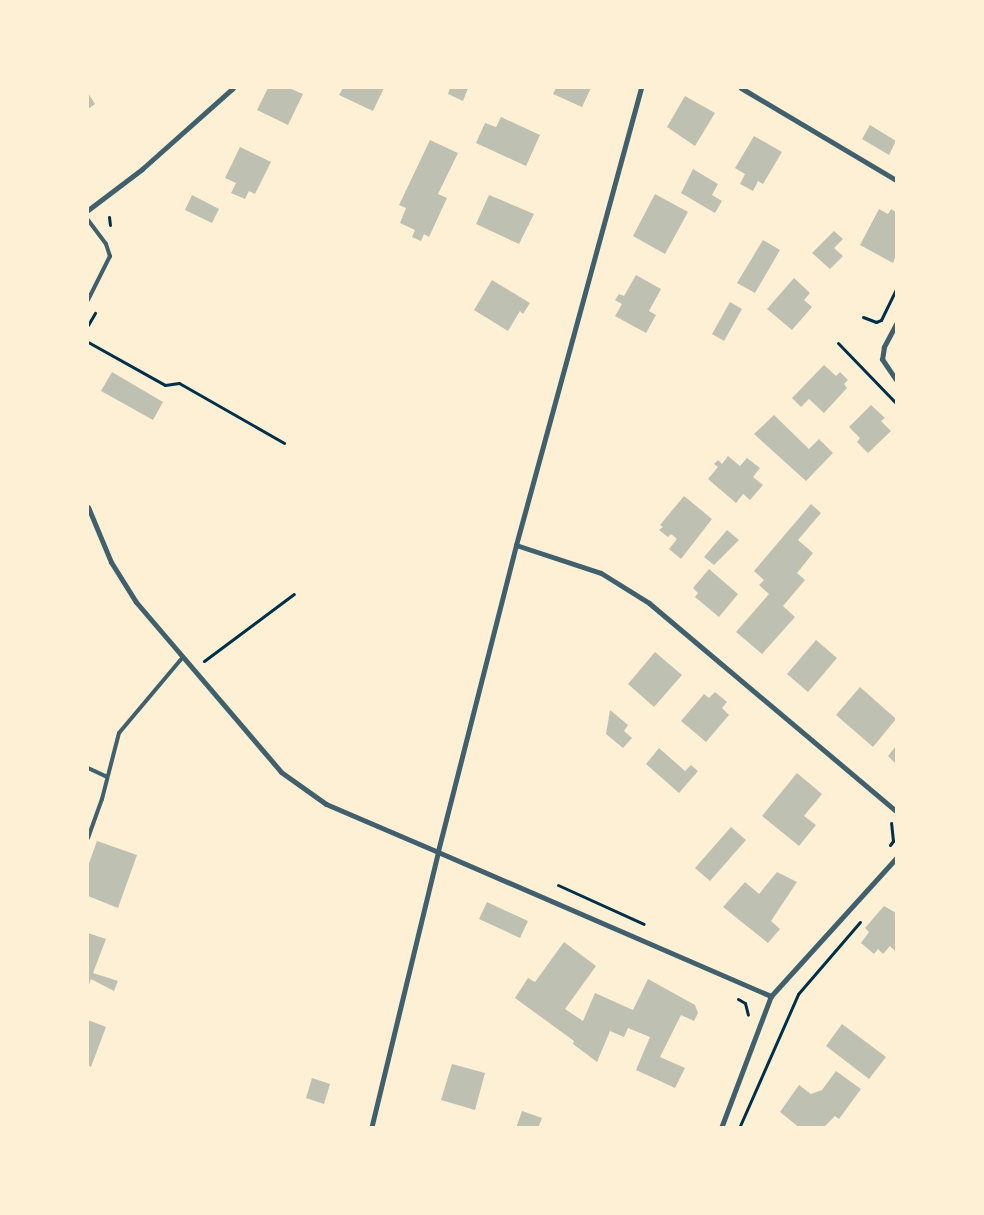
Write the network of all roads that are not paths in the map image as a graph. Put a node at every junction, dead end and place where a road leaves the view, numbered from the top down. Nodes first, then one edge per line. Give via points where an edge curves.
1 (233, 88) edge
2 (641, 88) edge
3 (741, 88) edge
4 (896, 180) edge
5 (88, 210) edge
6 (88, 220) edge
7 (88, 300) edge
8 (896, 324) edge
9 (896, 380) edge
10 (88, 507) edge
11 (516, 545) junction
12 (184, 657) junction
13 (88, 768) edge
14 (107, 777) junction
15 (896, 811) edge
16 (88, 838) edge
17 (438, 852) junction
18 (896, 858) edge
19 (772, 996) junction
20 (372, 1128) edge
21 (721, 1128) edge

1 - 5 street via 142,169
2 - 11 street
3 - 4 street
6 - 7 lane via 106,244 110,256
8 - 9 street via 884,347 882,359
10 - 12 street via 124,584
11 - 15 street via 601,573 649,603
11 - 17 street
12 - 14 lane via 119,733
12 - 17 street via 280,772 295,784 326,804
13 - 14 lane
14 - 16 lane
17 - 19 street
17 - 20 street
18 - 19 street
19 - 21 street

